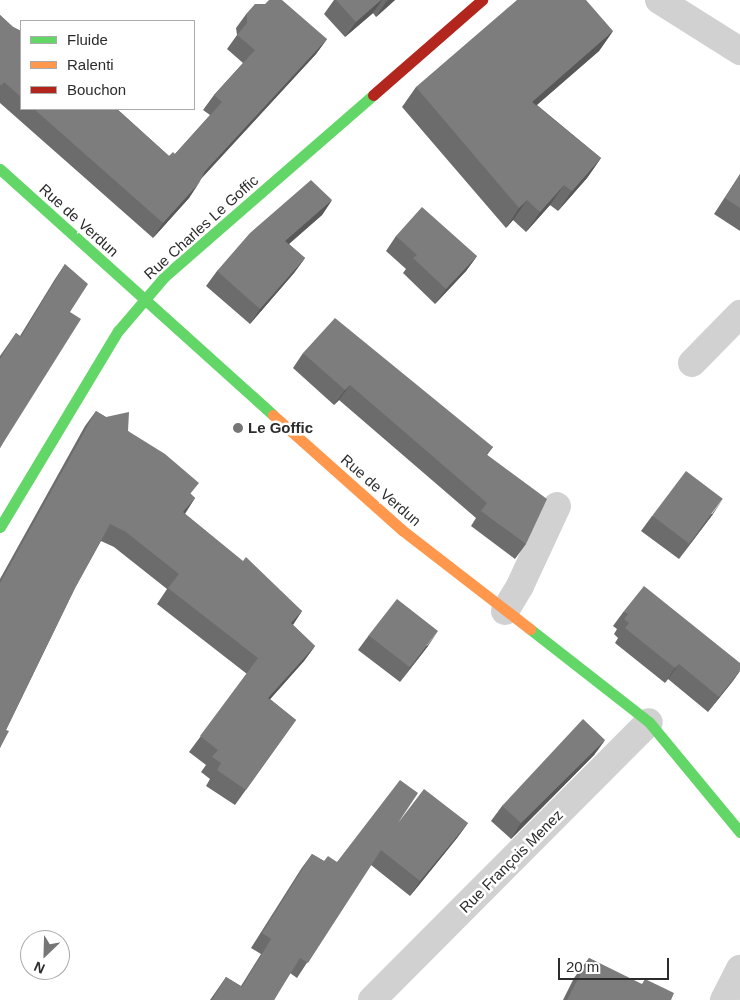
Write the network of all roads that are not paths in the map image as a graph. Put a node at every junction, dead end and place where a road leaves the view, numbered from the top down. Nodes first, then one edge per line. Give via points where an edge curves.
1 (482, 0) edge
2 (659, 0) edge
3 (740, 52) edge
4 (0, 169) edge
5 (143, 300) junction
6 (740, 314) edge
7 (692, 363) dead end
8 (557, 506) dead end
9 (0, 527) edge
10 (505, 611) junction
11 (649, 722) junction
12 (740, 832) edge
13 (740, 969) edge
14 (372, 1000) edge
15 (724, 1000) edge

1 - 5 street, Rue Charles Le Goffic via 165,276
2 - 3 street
4 - 5 street, Rue de Verdun
5 - 9 street, Rue Charles Le Goffic via 113,339
5 - 10 street, Rue de Verdun via 402,530
6 - 7 street
8 - 10 street
10 - 11 street, Rue de Verdun
11 - 12 street, Rue de Verdun
11 - 14 street, Rue François Menez
13 - 15 street

